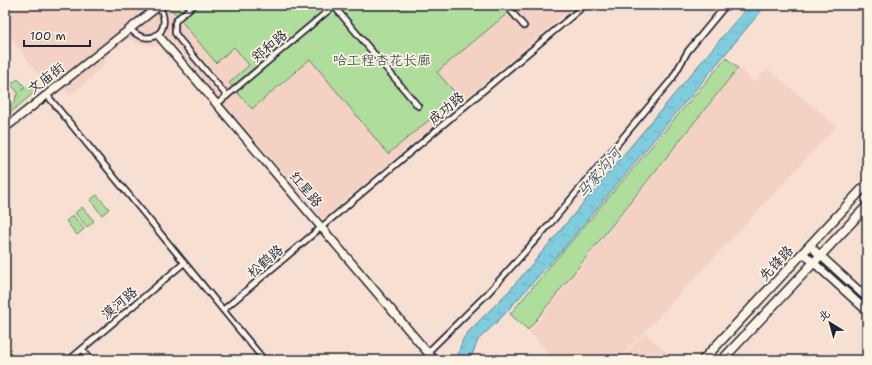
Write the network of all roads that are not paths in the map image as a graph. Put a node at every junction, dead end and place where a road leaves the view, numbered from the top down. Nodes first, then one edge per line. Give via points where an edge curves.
1 (194, 5) edge
2 (334, 5) edge
3 (506, 5) edge
4 (585, 5) edge
5 (726, 5) edge
6 (160, 6) edge
7 (524, 26) dead end
8 (130, 29) junction
9 (158, 35) junction
10 (47, 95) junction
11 (227, 96) junction
12 (217, 104) junction
13 (418, 106) dead end
14 (5, 128) edge
15 (867, 184) edge
16 (867, 206) edge
17 (322, 228) junction
18 (810, 246) junction
19 (803, 253) junction
20 (821, 256) junction
21 (184, 262) junction
22 (814, 262) junction
23 (867, 298) edge
24 (223, 310) junction
25 (867, 311) edge
26 (82, 349) junction
27 (428, 352) junction
28 (69, 360) edge
29 (91, 360) edge
30 (264, 360) edge
31 (434, 360) edge
32 (703, 360) edge
33 (722, 360) edge

1 - 11 street via 177,19 175,33
2 - 11 street, 郑和路
2 - 13 street
3 - 7 street
4 - 17 street, 成功路
5 - 27 street via 688,51 672,79 550,224 488,293
6 - 8 main road, 文庙街
6 - 9 street via 164,26
8 - 9 street via 142,38
8 - 10 main road, 文庙街
9 - 12 main road, 红星路
10 - 14 main road, 文庙街
10 - 21 street
11 - 12 street, 郑和路
12 - 17 main road, 红星路
15 - 18 main road, 先锋路
16 - 20 main road, 先锋路
17 - 24 street, 松鹤路
17 - 27 main road, 红星路
18 - 19 main road, 先锋路
18 - 20 main road
19 - 22 main road
19 - 32 main road, 先锋路
20 - 22 main road, 先锋路
20 - 23 main road
21 - 24 street
21 - 26 street, 漠河路
22 - 25 main road
22 - 33 main road, 先锋路
24 - 30 street
26 - 28 street, 漠河路
26 - 29 street
27 - 31 main road, 红星路

